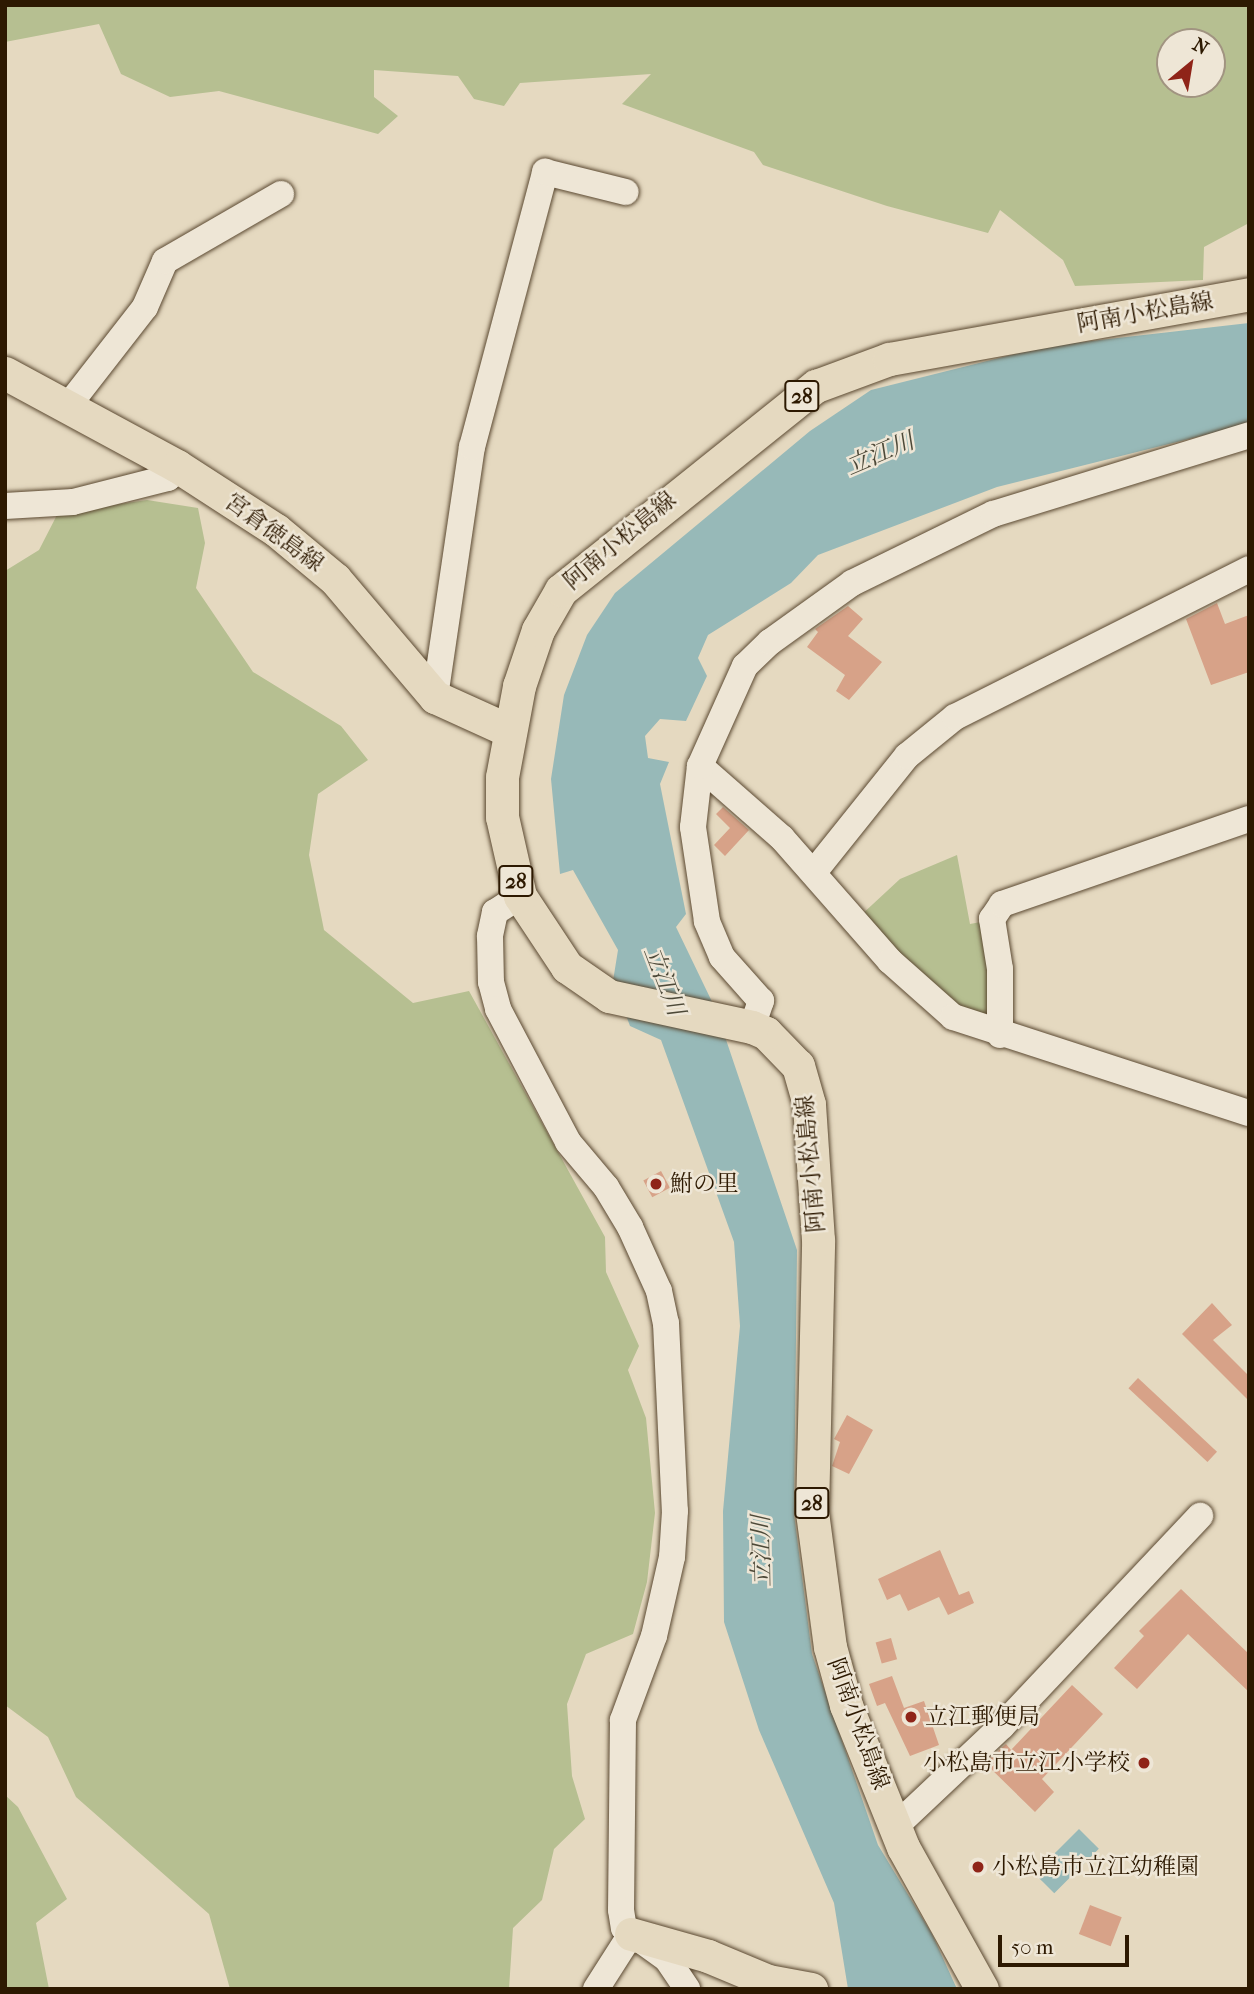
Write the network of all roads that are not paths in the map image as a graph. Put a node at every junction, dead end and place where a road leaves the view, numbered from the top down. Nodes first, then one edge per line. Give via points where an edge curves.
1 (626, 192) dead end
2 (281, 194) dead end
3 (1249, 295) edge
4 (5, 373) edge
5 (68, 406) junction
6 (1249, 435) edge
7 (177, 466) junction
8 (5, 506) edge
9 (1249, 569) edge
10 (435, 697) junction
11 (510, 731) junction
12 (700, 766) junction
13 (1249, 819) edge
14 (814, 872) junction
15 (520, 896) junction
16 (742, 1024) junction
17 (1000, 1035) junction
18 (1249, 1113) edge
19 (1200, 1516) dead end
20 (897, 1825) junction
21 (631, 1934) junction
22 (596, 1989) edge
23 (687, 1989) edge
24 (811, 1989) edge
25 (982, 1989) edge

1 - 10 street via 545,172 472,447
2 - 5 street via 165,261 145,307
3 - 11 main road, 阿南小松島線 / 28 via 889,359 816,386 561,590 538,630
4 - 5 main road, 宮倉徳島線
5 - 7 main road, 宮倉徳島線
6 - 12 street via 993,514 852,583 745,666
7 - 8 street via 168,478 73,502
7 - 10 main road, 宮倉徳島線 via 312,558 360,606
9 - 14 street via 955,718 898,766
10 - 11 main road, 宮倉徳島線
11 - 15 main road, 阿南小松島線 / 28 via 502,817
12 - 14 street
12 - 16 street via 693,802 698,876 722,957 761,1001
13 - 17 street via 1003,904 992,919 1000,969
14 - 17 street via 925,995 953,1017
15 - 16 main road, 阿南小松島線 / 28 via 552,952 609,996
15 - 21 street via 495,912 490,936 491,982 498,1009 568,1142 606,1187 629,1227 659,1291 666,1324 675,1511 672,1557 621,1741 621,1910 624,1928
16 - 20 main road, 阿南小松島線 / 28 via 766,1033 798,1066 809,1104 818,1240 811,1462 818,1578 846,1706
17 - 18 street
19 - 20 street via 1002,1726
20 - 25 main road, 阿南小松島線 / 28 via 902,1847
21 - 22 street
21 - 23 street via 667,1959
21 - 24 main road via 708,1956 768,1981

